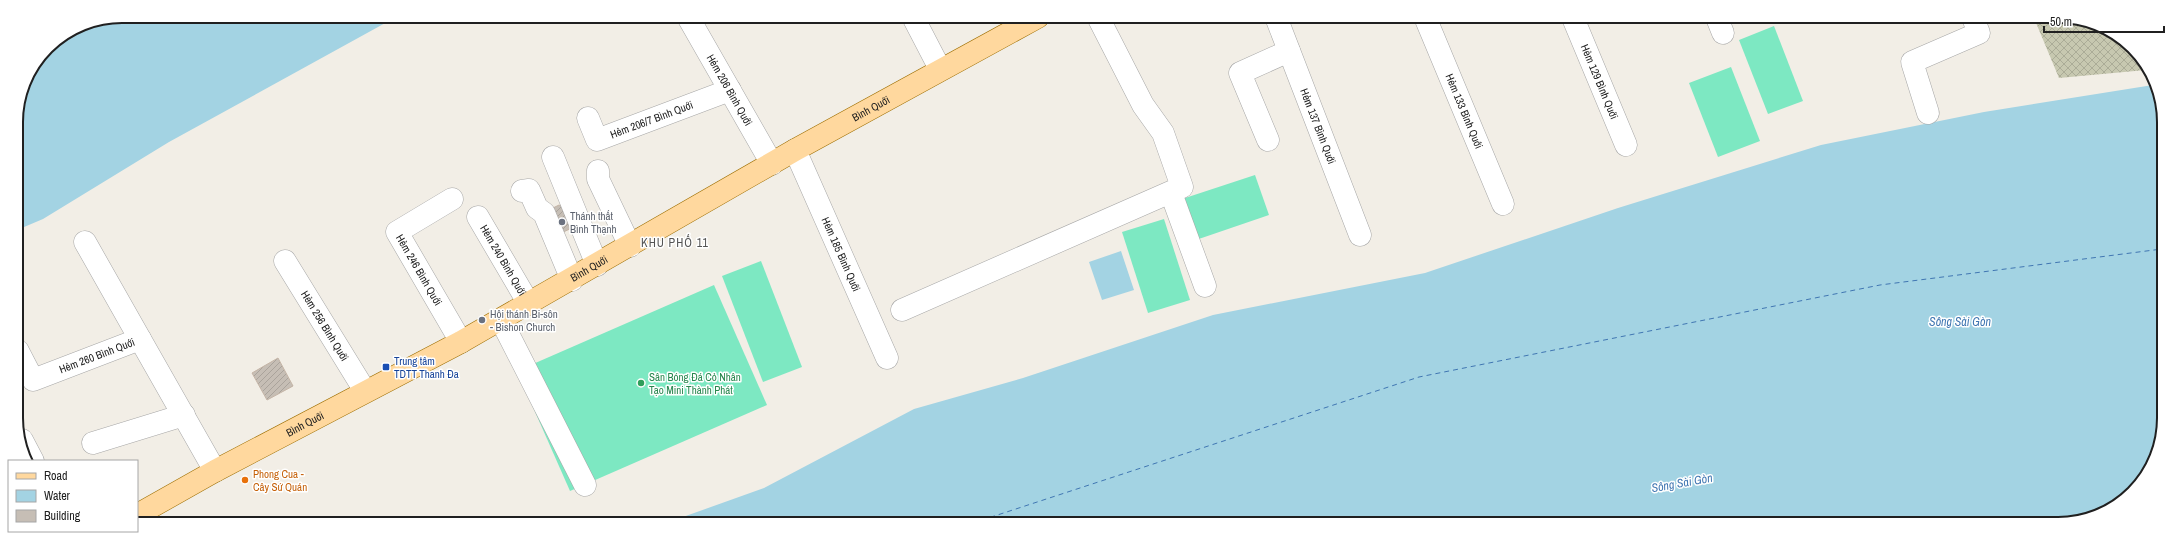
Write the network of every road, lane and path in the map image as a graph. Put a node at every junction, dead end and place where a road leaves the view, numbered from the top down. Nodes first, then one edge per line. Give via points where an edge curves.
1 (691, 23) edge
2 (916, 23) edge
3 (1027, 23) edge
4 (1101, 23) edge
5 (1278, 23) edge
6 (1428, 23) edge
7 (1575, 23) edge
8 (1975, 23) edge
9 (1289, 50) junction
10 (940, 69) junction
11 (730, 90) junction
12 (1928, 113) dead end
13 (588, 118) dead end
14 (1268, 140) dead end
15 (1626, 145) dead end
16 (795, 150) junction
17 (553, 157) dead end
18 (772, 164) junction
19 (598, 171) dead end
20 (522, 191) dead end
21 (1171, 193) junction
22 (452, 199) dead end
23 (1503, 204) dead end
24 (478, 217) dead end
25 (1360, 235) dead end
26 (85, 242) dead end
27 (630, 246) junction
28 (285, 261) dead end
29 (597, 266) junction
30 (572, 280) junction
31 (1205, 286) dead end
32 (529, 304) junction
33 (902, 310) dead end
34 (501, 320) junction
35 (140, 339) junction
36 (461, 342) junction
37 (887, 358) dead end
38 (23, 361) edge
39 (365, 391) junction
40 (184, 415) junction
41 (93, 443) dead end
42 (215, 471) junction
43 (585, 485) dead end
44 (138, 514) edge

1 - 11 street, Hẻm 206 Bình Quới
2 - 10 street
3 - 10 main road, Bình Quới
4 - 21 street via 1143,105 1163,133 1182,187
5 - 9 street, Hẻm 137 Bình Quới
6 - 23 street, Hẻm 133 Bình Quới
7 - 15 street, Hẻm 129 Bình Quới
8 - 12 street via 1979,33 1912,62
9 - 14 street via 1240,73
9 - 25 street, Hẻm 137 Bình Quới
10 - 16 main road, Bình Quới
11 - 13 street, Hẻm 206/7 Bình Quới via 597,140
11 - 18 street, Hẻm 206 Bình Quới
16 - 18 main road, Bình Quới
16 - 37 street, Hẻm 185 Bình Quới
17 - 29 street
18 - 27 main road, Bình Quới
19 - 27 street via 598,179
20 - 30 street via 529,190 537,208 544,212
21 - 31 street
21 - 33 street
22 - 36 street, Hẻm 246 Bình Quới via 397,232
24 - 32 street, Hẻm 240 Bình Quới
26 - 35 street
27 - 29 main road, Bình Quới
28 - 39 street, Hẻm 256 Bình Quới
29 - 30 main road, Bình Quới
30 - 32 main road, Bình Quới
32 - 34 main road, Bình Quới
34 - 36 main road, Bình Quới
34 - 43 street
35 - 38 street, Hẻm 260 Bình Quới via 33,380
35 - 40 street, Hẻm 260 Bình Quới
36 - 39 main road, Bình Quới
39 - 42 main road, Bình Quới
40 - 41 street
40 - 42 street, Hẻm 260 Bình Quới
42 - 44 main road, Bình Quới

